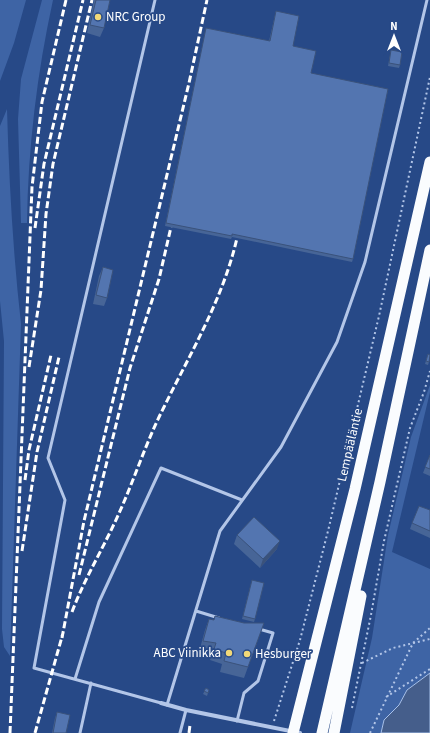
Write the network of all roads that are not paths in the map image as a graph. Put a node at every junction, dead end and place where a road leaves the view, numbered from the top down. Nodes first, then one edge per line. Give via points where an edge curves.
1 (155, 0) edge
2 (427, 0) edge
3 (430, 162) edge
4 (430, 250) edge
5 (242, 500) junction
6 (362, 563) junction
7 (196, 611) junction
8 (224, 619) edge
9 (252, 627) edge
10 (75, 679) junction
11 (91, 683) junction
12 (161, 703) joint
13 (167, 705) junction
14 (186, 710) junction
15 (237, 721) junction
16 (80, 733) edge
17 (180, 733) edge
18 (295, 733) edge
19 (322, 733) edge
20 (334, 733) edge

1 - 10 lane via 48,458 65,500 34,668
2 - 5 lane via 365,262 337,342 281,447
3 - 18 highway, Lempääläntie via 355,489
4 - 6 highway
5 - 7 lane via 220,531
5 - 10 lane via 161,468 99,602
6 - 19 highway
6 - 20 highway via 364,582
7 - 8 lane
7 - 13 lane
9 - 15 lane via 273,633 258,681 244,693
10 - 11 lane
11 - 12 lane
11 - 16 lane
12 - 13 street
13 - 14 street
14 - 15 street
14 - 17 lane
15 - 18 street

